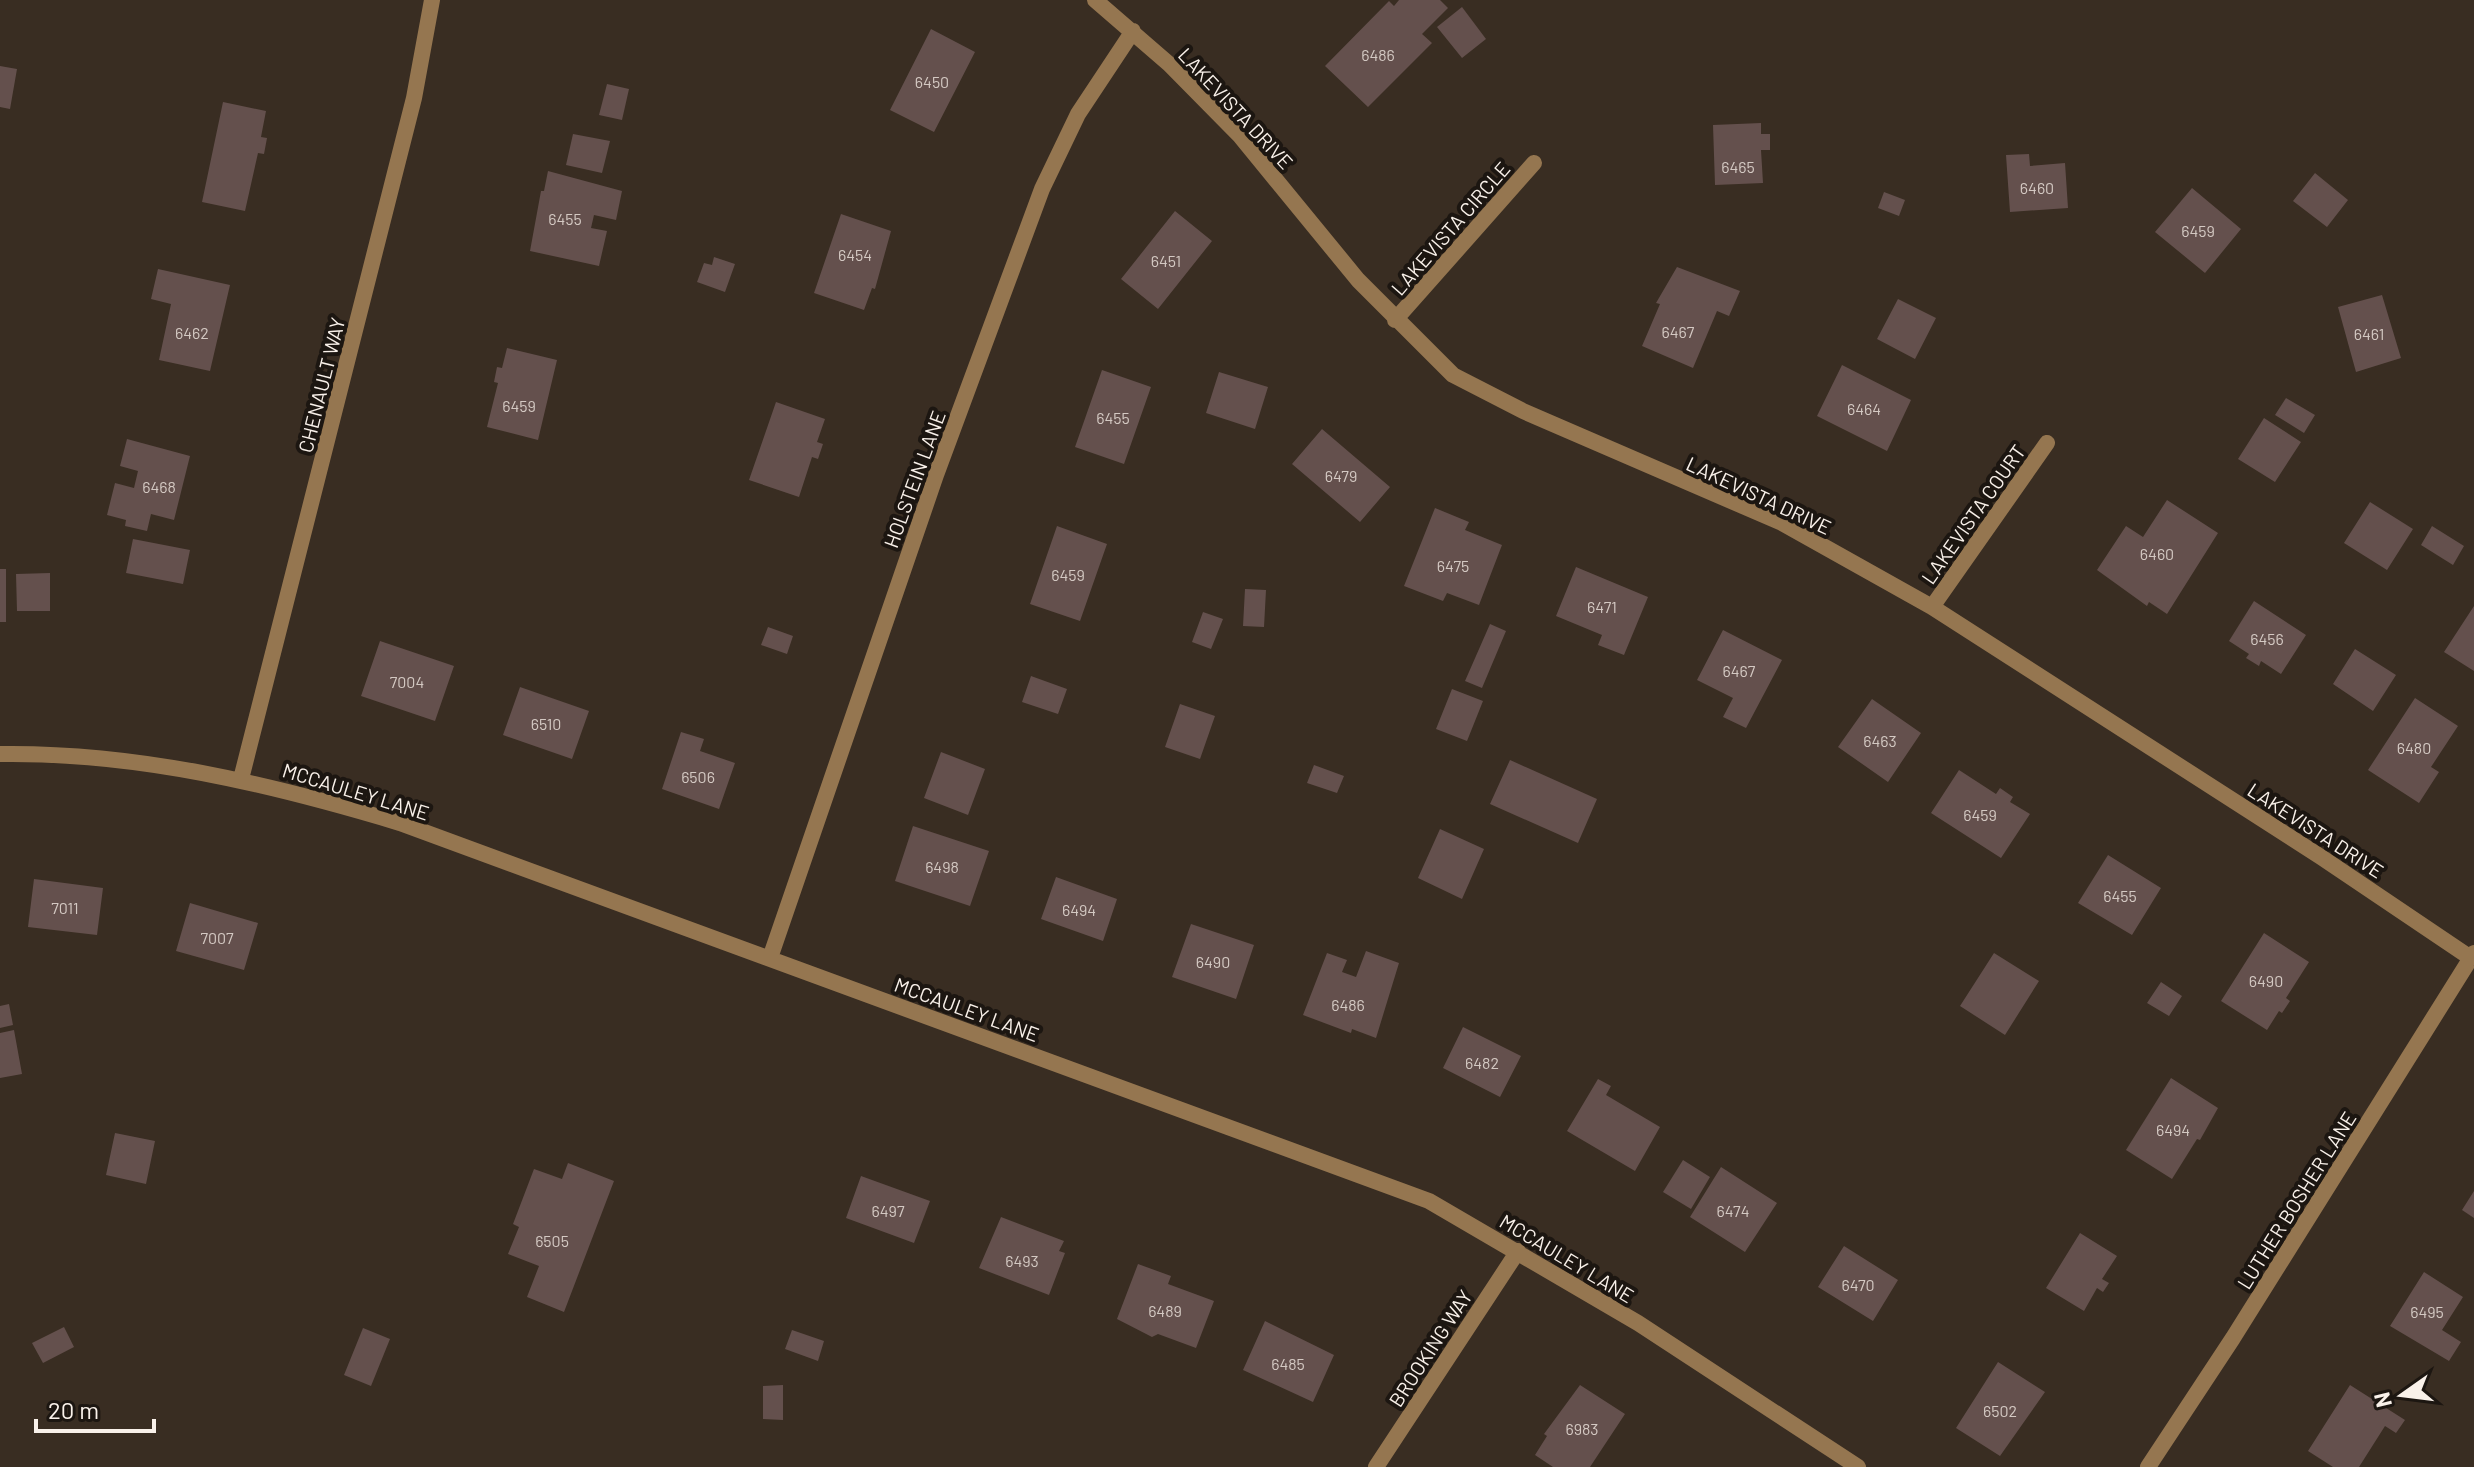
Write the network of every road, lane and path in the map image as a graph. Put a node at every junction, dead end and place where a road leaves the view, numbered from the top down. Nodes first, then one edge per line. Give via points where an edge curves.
1 (432, 0) edge
2 (1095, 0) edge
3 (1133, 31) junction
4 (1534, 163) dead end
5 (1395, 320) junction
6 (2047, 443) dead end
7 (1932, 607) junction
8 (0, 754) edge
9 (241, 779) junction
10 (2472, 955) edge
11 (770, 958) junction
12 (1518, 1251) junction
13 (1376, 1467) edge
14 (1858, 1467) edge
15 (2148, 1467) edge

1 - 9 street, CHENAULT WAY via 414,98
2 - 3 street, LAKEVISTA DRIVE
3 - 5 street, LAKEVISTA DRIVE via 1240,136
3 - 11 street, HOLSTEIN LANE via 1078,114 1042,189 936,475
4 - 5 street, LAKEVISTA CIRCLE
5 - 7 street, LAKEVISTA DRIVE via 1453,375 1523,411 1782,523
6 - 7 street, LAKEVISTA COURT
7 - 10 street, LAKEVISTA DRIVE
8 - 9 street, MCCAULEY LANE via 124,760
9 - 11 street, MCCAULEY LANE via 400,823
10 - 15 street, LUTHER BOSHER LANE
11 - 12 street, MCCAULEY LANE via 1429,1201
12 - 13 street, BROOKING WAY
12 - 14 street, MCCAULEY LANE

